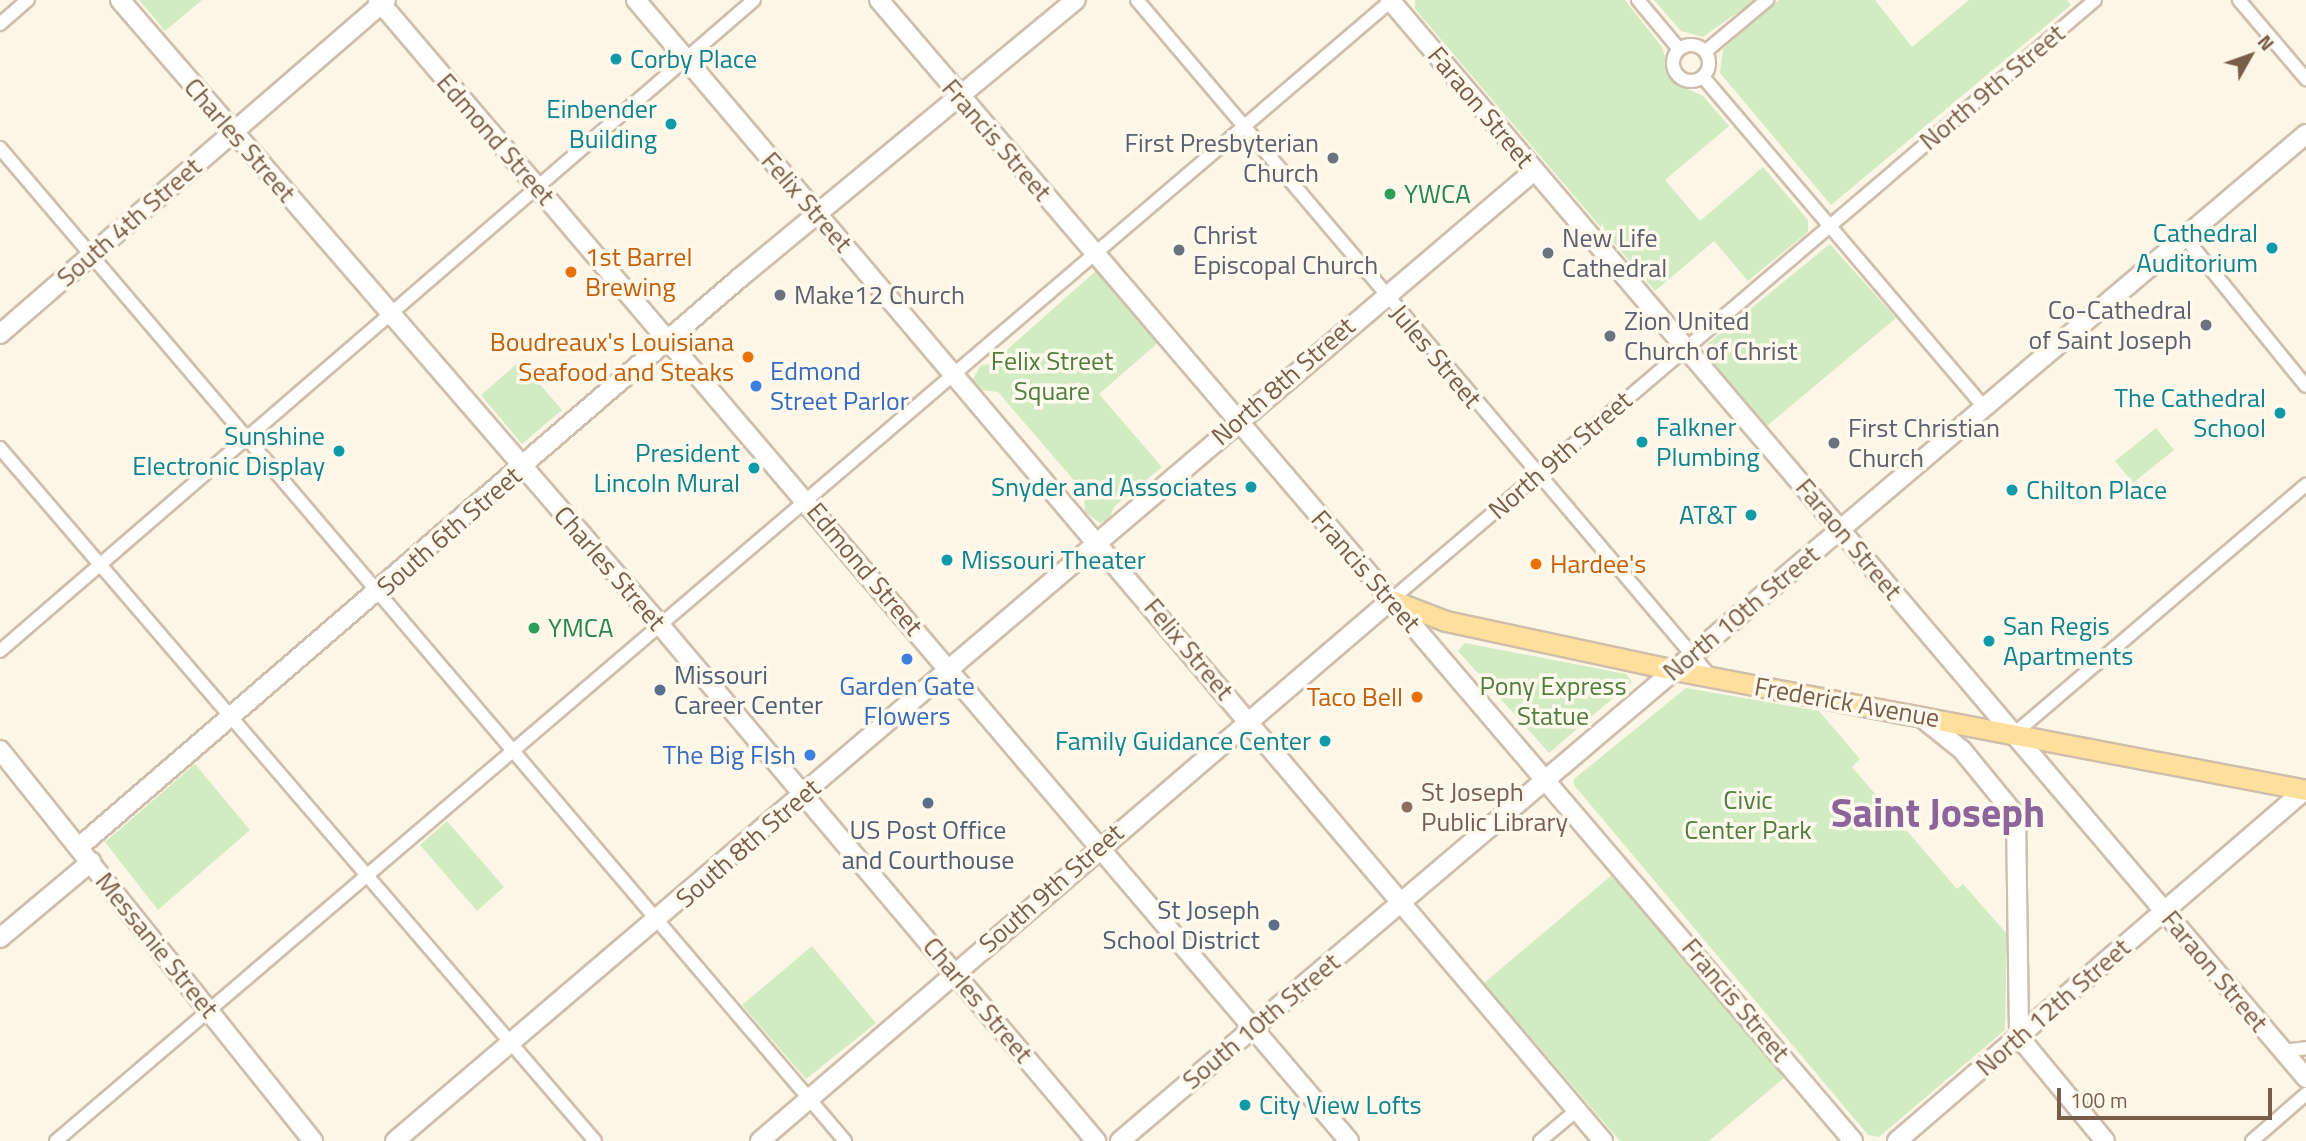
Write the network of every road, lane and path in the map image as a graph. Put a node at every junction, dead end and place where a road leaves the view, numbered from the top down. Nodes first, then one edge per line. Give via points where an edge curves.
1 (28, 0) edge
2 (120, 0) edge
3 (636, 0) edge
4 (754, 0) edge
5 (879, 0) edge
6 (1076, 0) edge
7 (1137, 0) edge
8 (1391, 0) edge
9 (1638, 0) edge
10 (1767, 0) edge
11 (2095, 0) edge
12 (2239, 0) edge
13 (382, 1) edge
14 (0, 24) edge
15 (1679, 49) junction
16 (1706, 51) junction
17 (684, 58) junction
18 (1703, 76) junction
19 (2306, 79) edge
20 (960, 98) junction
21 (1244, 126) junction
22 (233, 132) junction
23 (2306, 134) edge
24 (0, 148) edge
25 (1535, 170) junction
26 (536, 185) junction
27 (819, 216) junction
28 (1829, 225) junction
29 (2184, 236) junction
30 (1093, 251) junction
31 (91, 255) junction
32 (1384, 295) junction
33 (389, 311) junction
34 (0, 334) edge
35 (669, 339) junction
36 (1685, 346) junction
37 (954, 371) junction
38 (2306, 386) edge
39 (1983, 407) junction
40 (1237, 420) junction
41 (244, 437) junction
42 (0, 447) edge
43 (523, 466) junction
44 (1537, 474) junction
45 (2306, 485) edge
46 (805, 499) junction
47 (1840, 529) junction
48 (1098, 541) junction
49 (100, 563) junction
50 (378, 592) junction
51 (1391, 600) junction
52 (660, 625) junction
53 (0, 651) edge
54 (1692, 655) junction
55 (950, 669) junction
56 (1674, 670) junction
57 (1711, 677) junction
58 (1918, 715) junction
59 (233, 718) junction
60 (1249, 719) junction
61 (2014, 734) junction
62 (0, 750) edge
63 (514, 751) junction
64 (1547, 778) junction
65 (2306, 790) edge
66 (804, 795) junction
67 (1101, 845) junction
68 (79, 847) junction
69 (91, 862) junction
70 (368, 876) junction
71 (1401, 901) junction
72 (2164, 911) junction
73 (659, 919) junction
74 (0, 938) edge
75 (955, 972) junction
76 (211, 1011) junction
77 (1254, 1026) junction
78 (2019, 1037) junction
79 (512, 1043) junction
80 (2306, 1048) edge
81 (2283, 1051) junction
82 (2306, 1078) edge
83 (2306, 1094) edge
84 (810, 1098) junction
85 (1577, 1110) junction
86 (56, 1141) edge
87 (313, 1141) edge
88 (395, 1141) edge
89 (595, 1141) edge
90 (760, 1141) edge
91 (845, 1141) edge
92 (1096, 1141) edge
93 (1120, 1141) edge
94 (1349, 1141) edge
95 (1540, 1141) edge
96 (1603, 1141) edge
97 (1853, 1141) edge
98 (1897, 1141) edge
99 (2105, 1141) edge
100 (2252, 1141) edge

1 - 14 street
2 - 22 main road, Charles Street
3 - 17 main road, Felix Street
4 - 17 street
5 - 20 main road, Francis Street
6 - 20 main road, South 6th Street
7 - 21 street, Jules Street
8 - 21 street
8 - 25 main road, Faraon Street
9 - 15 street
10 - 16 street
11 - 28 street, North 9th Street
12 - 19 street
13 - 22 main road, South 4th Street
13 - 26 main road, Edmond Street
15 - 16 street via 1693,44
15 - 18 street via 1672,62 1679,76 1692,82
16 - 18 street via 1710,62
17 - 26 street
17 - 27 main road, Felix Street
18 - 28 street
20 - 27 main road, South 6th Street
20 - 30 main road, Francis Street
21 - 30 street
21 - 32 street, Jules Street
22 - 31 main road, South 4th Street
22 - 33 main road, Charles Street
23 - 29 main road, North 10th Street
24 - 31 street
25 - 32 main road, North 8th Street
25 - 36 main road, Faraon Street
26 - 33 street
26 - 35 main road, Edmond Street
27 - 35 main road, South 6th Street
27 - 37 main road, Felix Street
28 - 36 street, North 9th Street
28 - 39 street
29 - 38 street
29 - 39 main road, North 10th Street
30 - 37 street
30 - 40 main road, Francis Street
31 - 34 main road, South 4th Street
31 - 41 street
32 - 40 main road, North 8th Street
32 - 44 street, Jules Street
33 - 41 street
33 - 43 main road, Charles Street
35 - 43 main road, South 6th Street
35 - 46 main road, Edmond Street
36 - 44 street, North 9th Street
36 - 47 main road, Faraon Street
37 - 46 street
37 - 48 main road, Felix Street
39 - 47 main road, North 10th Street
40 - 48 main road, North 8th Street
40 - 51 main road, Francis Street
41 - 49 street
41 - 50 street
42 - 49 street
43 - 50 main road, South 6th Street
43 - 52 main road, Charles Street
44 - 51 street, North 9th Street
44 - 54 street, Jules Street
45 - 61 street
46 - 52 street
46 - 55 main road, Edmond Street
47 - 54 main road, North 10th Street
47 - 61 main road, Faraon Street
48 - 55 main road, South 8th Street
48 - 60 main road, Felix Street
49 - 53 street
49 - 59 street
50 - 59 main road, South 6th Street
50 - 63 street
51 - 56 main road, Frederick Avenue via 1446,621
51 - 60 main road, North 9th Street
51 - 64 main road, Francis Street
52 - 63 street
52 - 66 main road, Charles Street
54 - 56 main road, North 10th Street
54 - 57 street, Jules Street
55 - 66 main road, South 8th Street
55 - 67 main road, Edmond Street
56 - 57 main road, Frederick Avenue
56 - 64 main road, North 10th Street
57 - 58 main road, Frederick Avenue
58 - 61 main road, Frederick Avenue
58 - 78 main road via 1962,750 2016,816
59 - 68 main road, South 6th Street
59 - 70 street
60 - 67 main road, South 9th Street
60 - 71 main road, Felix Street
61 - 65 main road, Frederick Avenue
61 - 72 main road, Faraon Street
62 - 68 main road, Messanie Street
63 - 70 street
63 - 73 street
64 - 71 main road, North 10th Street
64 - 97 main road, Francis Street
65 - 72 main road, North 12th Street
66 - 73 main road, South 8th Street
66 - 75 main road, Charles Street
67 - 75 main road, South 9th Street
67 - 77 main road, Edmond Street
68 - 69 main road, Messanie Street
69 - 74 main road
69 - 76 main road, Messanie Street
70 - 76 street
70 - 79 street
71 - 77 main road, South 10th Street
71 - 85 main road, Felix Street
72 - 78 main road, North 12th Street
72 - 81 main road, Faraon Street
73 - 79 main road, South 8th Street
73 - 84 street
75 - 84 main road, South 9th Street
75 - 92 main road, Charles Street
76 - 86 street
76 - 87 main road, Messanie Street
77 - 93 main road, South 10th Street
77 - 94 main road, Edmond Street
78 - 98 main road, North 12th Street
78 - 99 main road
79 - 88 main road, South 8th Street
79 - 89 street
80 - 81 street
81 - 82 main road, Faraon Street
83 - 100 street
84 - 90 main road, South 9th Street
84 - 91 street
85 - 95 street
85 - 96 main road, Felix Street

